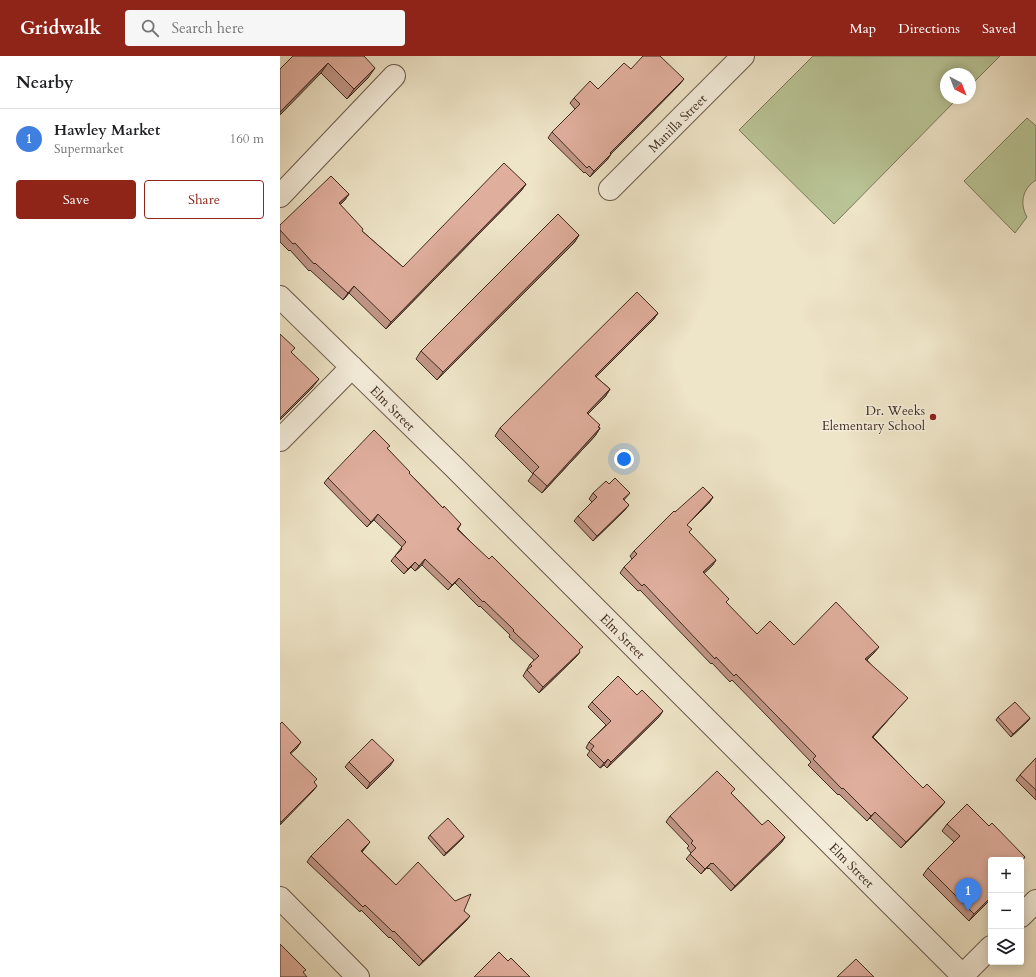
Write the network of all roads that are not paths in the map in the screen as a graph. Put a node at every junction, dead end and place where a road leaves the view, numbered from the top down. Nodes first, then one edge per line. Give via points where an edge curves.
1 (743, 56) edge
2 (394, 76) dead end
3 (610, 189) dead end
4 (280, 196) edge
5 (280, 297) edge
6 (352, 368) junction
7 (280, 440) edge
8 (280, 898) edge
9 (1036, 901) edge
10 (1024, 913) edge
11 (988, 950) edge
12 (358, 977) edge
13 (962, 977) edge

1 - 3 street, Manilla Street
2 - 4 street
5 - 6 street, Elm Street
6 - 7 street
6 - 13 street, Elm Street
8 - 12 street
9 - 10 street
11 - 13 street

